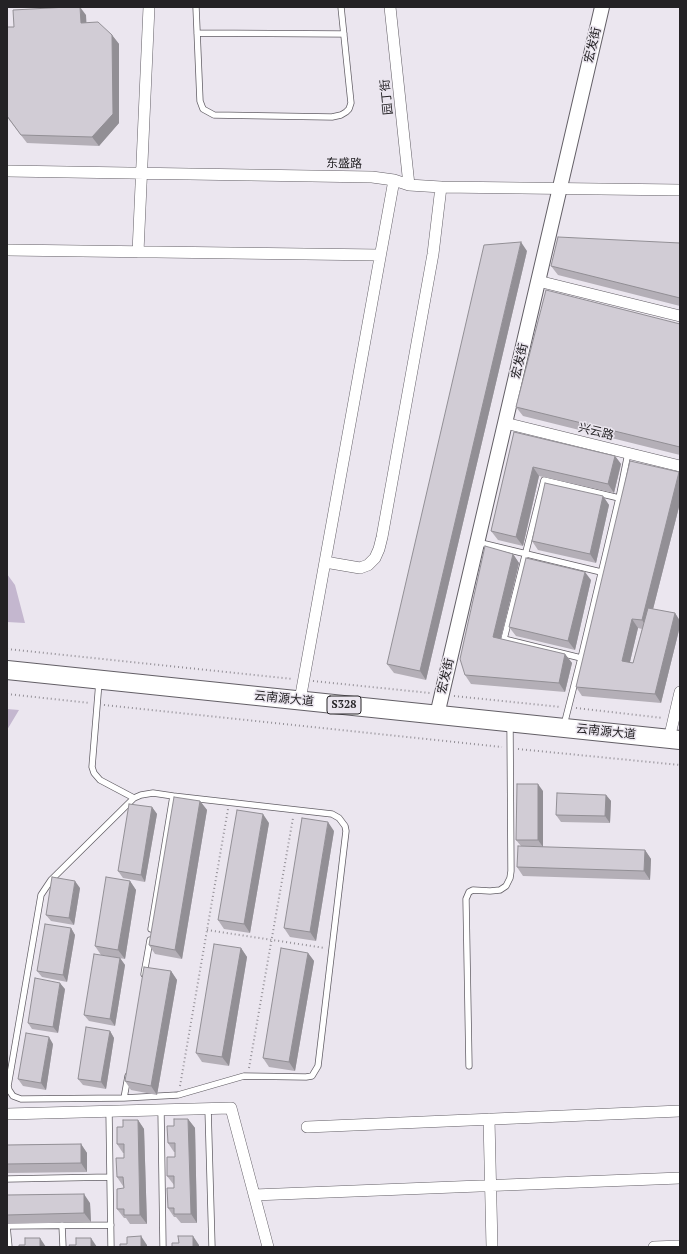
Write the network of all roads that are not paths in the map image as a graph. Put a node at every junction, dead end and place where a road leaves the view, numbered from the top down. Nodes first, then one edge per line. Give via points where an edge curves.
1 (149, 7) edge
2 (196, 7) edge
3 (341, 7) edge
4 (390, 7) edge
5 (602, 7) edge
6 (197, 33) junction
7 (344, 34) junction
8 (7, 171) edge
9 (142, 173) junction
10 (394, 180) junction
11 (409, 185) junction
12 (441, 187) junction
13 (560, 189) junction
14 (680, 190) edge
15 (7, 250) edge
16 (138, 252) junction
17 (380, 255) junction
18 (538, 281) junction
19 (680, 316) edge
20 (505, 423) junction
21 (628, 453) junction
22 (680, 466) edge
23 (619, 498) junction
24 (477, 542) junction
25 (526, 554) junction
26 (325, 562) junction
27 (602, 572) junction
28 (581, 658) junction
29 (7, 670) edge
30 (99, 679) junction
31 (680, 692) edge
32 (300, 700) junction
33 (437, 715) junction
34 (510, 722) junction
35 (563, 728) junction
36 (675, 740) edge
37 (173, 796) junction
38 (134, 798) junction
39 (143, 982) edge
40 (469, 1066) dead end
41 (129, 1067) edge
42 (124, 1098) junction
43 (208, 1108) junction
44 (161, 1110) junction
45 (109, 1111) junction
46 (680, 1111) edge
47 (7, 1114) edge
48 (489, 1119) junction
49 (307, 1127) dead end
50 (110, 1177) junction
51 (680, 1178) edge
52 (7, 1179) edge
53 (491, 1186) junction
54 (254, 1195) junction
55 (62, 1225) junction
56 (111, 1225) junction
57 (7, 1226) edge
58 (680, 1246) edge
59 (9, 1247) edge
60 (63, 1247) edge
61 (111, 1247) edge
62 (163, 1247) edge
63 (212, 1247) edge
64 (268, 1247) edge
65 (492, 1247) edge
66 (654, 1247) edge

1 - 9 street
2 - 6 lane
3 - 7 lane
4 - 11 street, 园丁街
5 - 13 street, 宏发街
6 - 7 lane
6 - 7 lane via 201,106 208,113 332,117 346,112 351,103
8 - 9 street, 东盛路
9 - 10 street, 东盛路 via 372,177
9 - 16 street
10 - 11 street, 东盛路
10 - 17 street
11 - 12 street, 东盛路
12 - 13 street, 东盛路
12 - 26 street via 433,254 379,549 375,558 360,568
13 - 14 street, 东盛路
13 - 18 street, 宏发街
15 - 16 street
16 - 17 street
17 - 26 street
18 - 19 street
18 - 20 street, 宏发街
20 - 21 street, 兴云路
20 - 24 street, 宏发街
21 - 22 street, 兴云路
21 - 23 lane
23 - 25 lane via 544,480
23 - 27 lane
24 - 25 lane
24 - 33 street, 宏发街
25 - 27 lane
25 - 28 lane via 504,639
26 - 32 street
27 - 28 lane
28 - 35 lane
29 - 30 main road, 云南源大道 / S328
30 - 32 main road, 云南源大道 / S328
30 - 38 lane via 92,767 100,780
31 - 36 street via 674,719
32 - 33 main road, 云南源大道 / S328
33 - 34 main road, 云南源大道 / S328
34 - 35 main road, 云南源大道 / S328
34 - 40 lane via 510,878 506,886 500,890 473,890 466,899
35 - 36 main road, 云南源大道 / S328
37 - 38 lane via 153,793
37 - 39 lane
37 - 42 lane via 332,814 345,826 319,1060 312,1076 247,1076 178,1095
38 - 42 lane via 51,880 40,895 8,1086 13,1096 21,1099
41 - 42 lane
43 - 44 street
43 - 54 street via 231,1108
43 - 63 lane
44 - 45 street
44 - 62 lane
45 - 47 street
45 - 50 lane
46 - 48 street
48 - 49 street
48 - 53 street
50 - 52 lane
50 - 56 lane
51 - 53 street
53 - 54 street
53 - 65 street
54 - 64 street
55 - 56 lane
55 - 57 lane
55 - 60 lane
56 - 61 lane
57 - 59 lane
58 - 66 street

